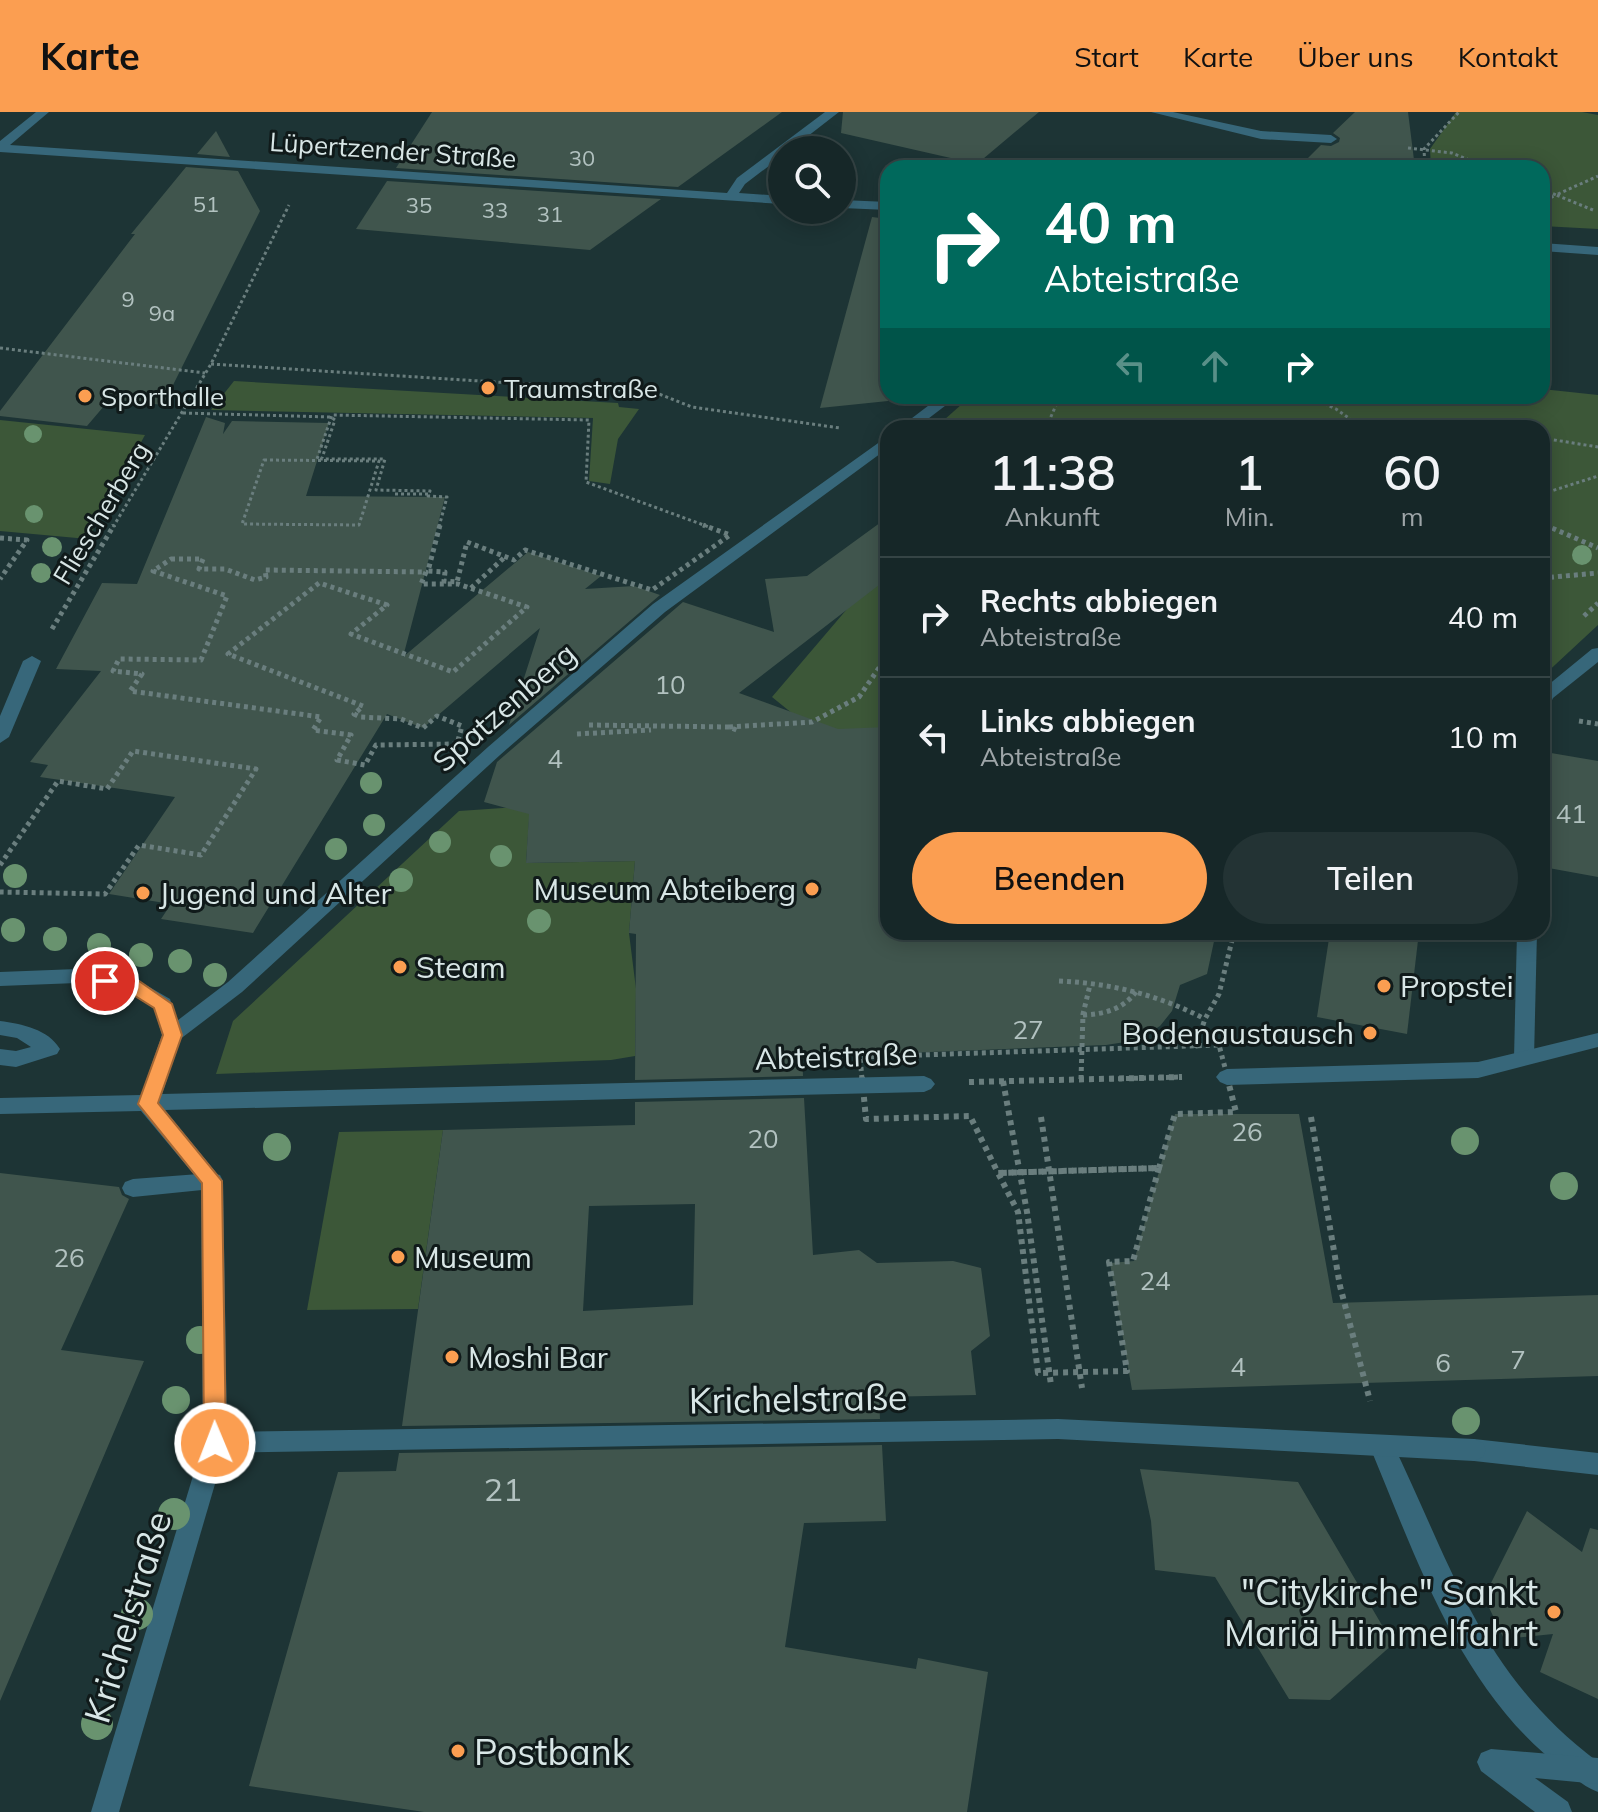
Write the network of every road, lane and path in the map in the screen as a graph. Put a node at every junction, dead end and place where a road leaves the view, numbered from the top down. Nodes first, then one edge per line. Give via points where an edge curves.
1 (43, 112) edge
2 (833, 112) edge
3 (1157, 112) edge
4 (1459, 112) edge
5 (801, 136) edge
6 (1331, 139) dead end
7 (0, 148) edge
8 (1408, 148) dead end
9 (1424, 149) junction
10 (1425, 160) edge
11 (1469, 160) edge
12 (768, 161) edge
13 (307, 168) junction
14 (1598, 176) edge
15 (1550, 192) edge
16 (1556, 195) junction
17 (730, 197) junction
18 (1550, 198) edge
19 (768, 199) edge
20 (856, 205) edge
21 (880, 206) edge
22 (1598, 212) edge
23 (1550, 248) edge
24 (1598, 251) edge
25 (0, 348) edge
26 (211, 364) junction
27 (205, 373) junction
28 (940, 404) edge
29 (1325, 404) edge
30 (182, 413) junction
31 (331, 417) junction
32 (917, 420) edge
33 (1352, 420) edge
34 (843, 429) dead end
35 (1550, 439) edge
36 (880, 447) edge
37 (1598, 447) edge
38 (321, 460) junction
39 (1598, 476) edge
40 (1550, 491) edge
41 (370, 494) junction
42 (429, 494) junction
43 (1550, 527) edge
44 (0, 538) edge
45 (1598, 548) edge
46 (506, 556) junction
47 (1598, 573) edge
48 (1550, 577) edge
49 (0, 579) edge
50 (471, 588) junction
51 (1598, 653) edge
52 (32, 661) joint
53 (880, 666) edge
54 (1550, 692) edge
55 (583, 725) dead end
56 (729, 727) junction
57 (664, 728) junction
58 (739, 731) dead end
59 (574, 734) dead end
60 (0, 737) edge
61 (0, 865) edge
62 (0, 892) edge
63 (1232, 940) edge
64 (1527, 940) edge
65 (0, 979) edge
66 (1059, 981) dead end
67 (1090, 985) junction
68 (1136, 992) junction
69 (1083, 1015) junction
70 (1205, 1019) junction
71 (0, 1028) edge
72 (172, 1035) junction
73 (1598, 1040) edge
74 (1196, 1046) junction
75 (1081, 1049) junction
76 (1192, 1056) dead end
77 (0, 1057) edge
78 (1524, 1058) junction
79 (1189, 1066) dead end
80 (1220, 1077) junction
81 (1081, 1079) junction
82 (1003, 1081) junction
83 (924, 1084) joint
84 (863, 1085) junction
85 (148, 1104) junction
86 (0, 1106) edge
87 (1311, 1115) dead end
88 (1041, 1117) dead end
89 (1159, 1168) junction
90 (1019, 1172) junction
91 (998, 1173) junction
92 (212, 1181) junction
93 (133, 1188) dead end
94 (1049, 1373) junction
95 (1088, 1431) junction
96 (215, 1443) junction
97 (1382, 1447) junction
98 (1598, 1464) edge
99 (1592, 1772) edge
100 (105, 1812) edge
101 (1558, 1812) edge

1 - 7 street
2 - 5 street
3 - 6 street via 1261,135
4 - 9 path
7 - 13 street, Lüpertzender Straße
8 - 9 path
9 - 10 path
9 - 11 path
12 - 17 street
13 - 17 street, Lüpertzender Straße
13 - 26 path, Fliescherberg
14 - 16 path
15 - 16 path
16 - 18 path
16 - 22 path
17 - 19 street, Lüpertzender Straße
20 - 21 street
23 - 24 street
25 - 27 path
26 - 27 path, Fliescherberg
26 - 34 path via 654,392 692,407
27 - 30 path, Fliescherberg
28 - 32 street
29 - 33 path
30 - 31 path
30 - 52 path, Fliescherberg
31 - 38 path via 317,459
31 - 46 path via 589,420 586,482 730,535 652,590 525,550 514,560
35 - 37 path
36 - 72 street, Spatzenberg via 659,608 235,987
38 - 41 path via 379,461
38 - 41 path via 264,460 242,524 359,525
38 - 42 path via 385,459 376,490
39 - 40 path
41 - 42 path
42 - 46 path via 447,497 428,571 445,572 444,581 457,582 467,542
43 - 45 path
44 - 49 path via 27,540
46 - 50 path
47 - 48 path
50 - 50 path via 527,607 453,672 351,634 387,605 319,583 228,654 363,706 354,714 360,717 401,719 423,728 437,716 462,726 457,744 376,745 365,765 337,760 351,735 313,730 321,717 130,691 142,674 113,671 119,659 201,660 227,596 153,571 171,559 203,559 199,569 225,569 255,580 266,577 265,570 426,572 421,584
51 - 54 street
52 - 60 street
53 - 56 path via 859,697 812,722
55 - 57 path
56 - 57 path
56 - 58 path
57 - 59 path
61 - 62 path via 58,781 107,789 133,751 256,769 201,855 139,845 105,894
63 - 70 path via 1219,994
64 - 78 street
65 - 72 street via 77,976 132,986 163,1004
66 - 67 path
67 - 68 path
67 - 69 path
68 - 69 path via 1115,1010
68 - 70 path via 1175,1002
69 - 75 path
70 - 74 path
71 - 77 street via 22,1031 50,1049 16,1059
72 - 85 street
73 - 78 street
74 - 75 path
74 - 76 path
74 - 80 path via 1219,1045
75 - 81 path
75 - 84 path via 860,1057
78 - 80 street via 1478,1070
79 - 81 path, Abteistraße via 1185,1077
80 - 89 path via 1236,1112 1175,1114
81 - 82 path, Abteistraße
82 - 83 path, Abteistraße
82 - 90 path
83 - 84 street, Abteistraße
84 - 85 street, Abteistraße
84 - 91 path via 866,1119 970,1116
85 - 86 street, Abteistraße
85 - 92 street
87 - 97 path via 1340,1286
88 - 95 path
89 - 90 path
89 - 94 path via 1133,1261 1109,1262 1127,1371
90 - 91 path
90 - 94 path
91 - 94 path via 1018,1212 1038,1373
92 - 93 street
92 - 96 street, Krichelstraße
95 - 96 street, Krichelstraße
95 - 97 street, Krichelstraße
96 - 100 street, Krichelstraße
97 - 98 street, Krichelstraße via 1474,1450
97 - 99 street via 1478,1657 1541,1734
99 - 101 street via 1491,1762

